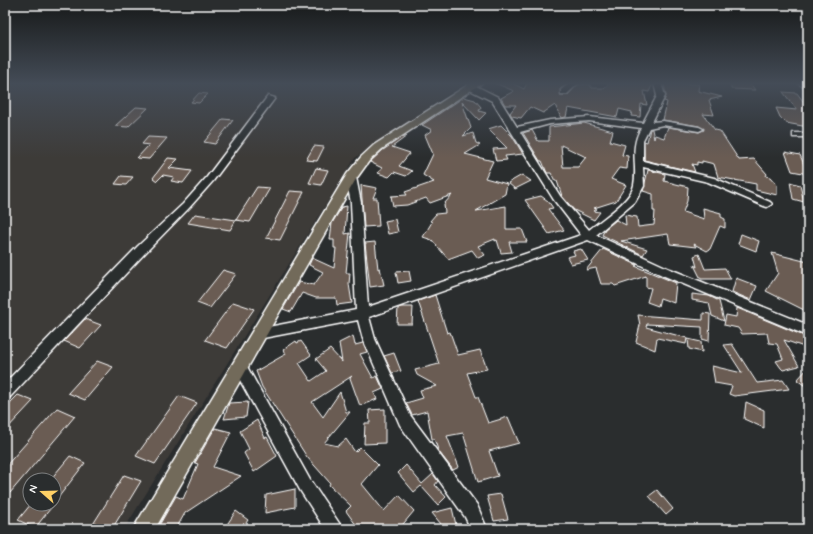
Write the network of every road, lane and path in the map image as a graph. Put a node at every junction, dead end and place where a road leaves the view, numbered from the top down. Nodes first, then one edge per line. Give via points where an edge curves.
1 (264, 108) edge
2 (439, 108) edge
3 (501, 108) edge
4 (655, 108) edge
5 (644, 126) junction
6 (699, 129) dead end
7 (516, 130) junction
8 (796, 135) dead end
9 (808, 135) edge
10 (639, 163) junction
11 (351, 177) junction
12 (767, 204) dead end
13 (588, 236) junction
14 (362, 314) junction
15 (808, 331) edge
16 (258, 334) junction
17 (240, 367) junction
18 (5, 392) edge
19 (143, 529) edge
20 (335, 529) edge
21 (478, 529) edge

1 - 18 street via 210,179 186,206
2 - 11 main road via 378,147
3 - 7 street
4 - 5 street
5 - 6 street via 663,123
5 - 7 street via 590,119 550,122
5 - 10 street via 639,140
7 - 13 street via 557,198
8 - 9 street
10 - 12 street via 711,180
10 - 13 street via 639,186 632,200
11 - 14 street via 356,203
11 - 16 main road
13 - 14 street
13 - 15 street via 666,272
14 - 16 street
14 - 21 street via 369,339 405,420 471,511
16 - 17 main road
17 - 19 main road
17 - 20 street via 305,485

